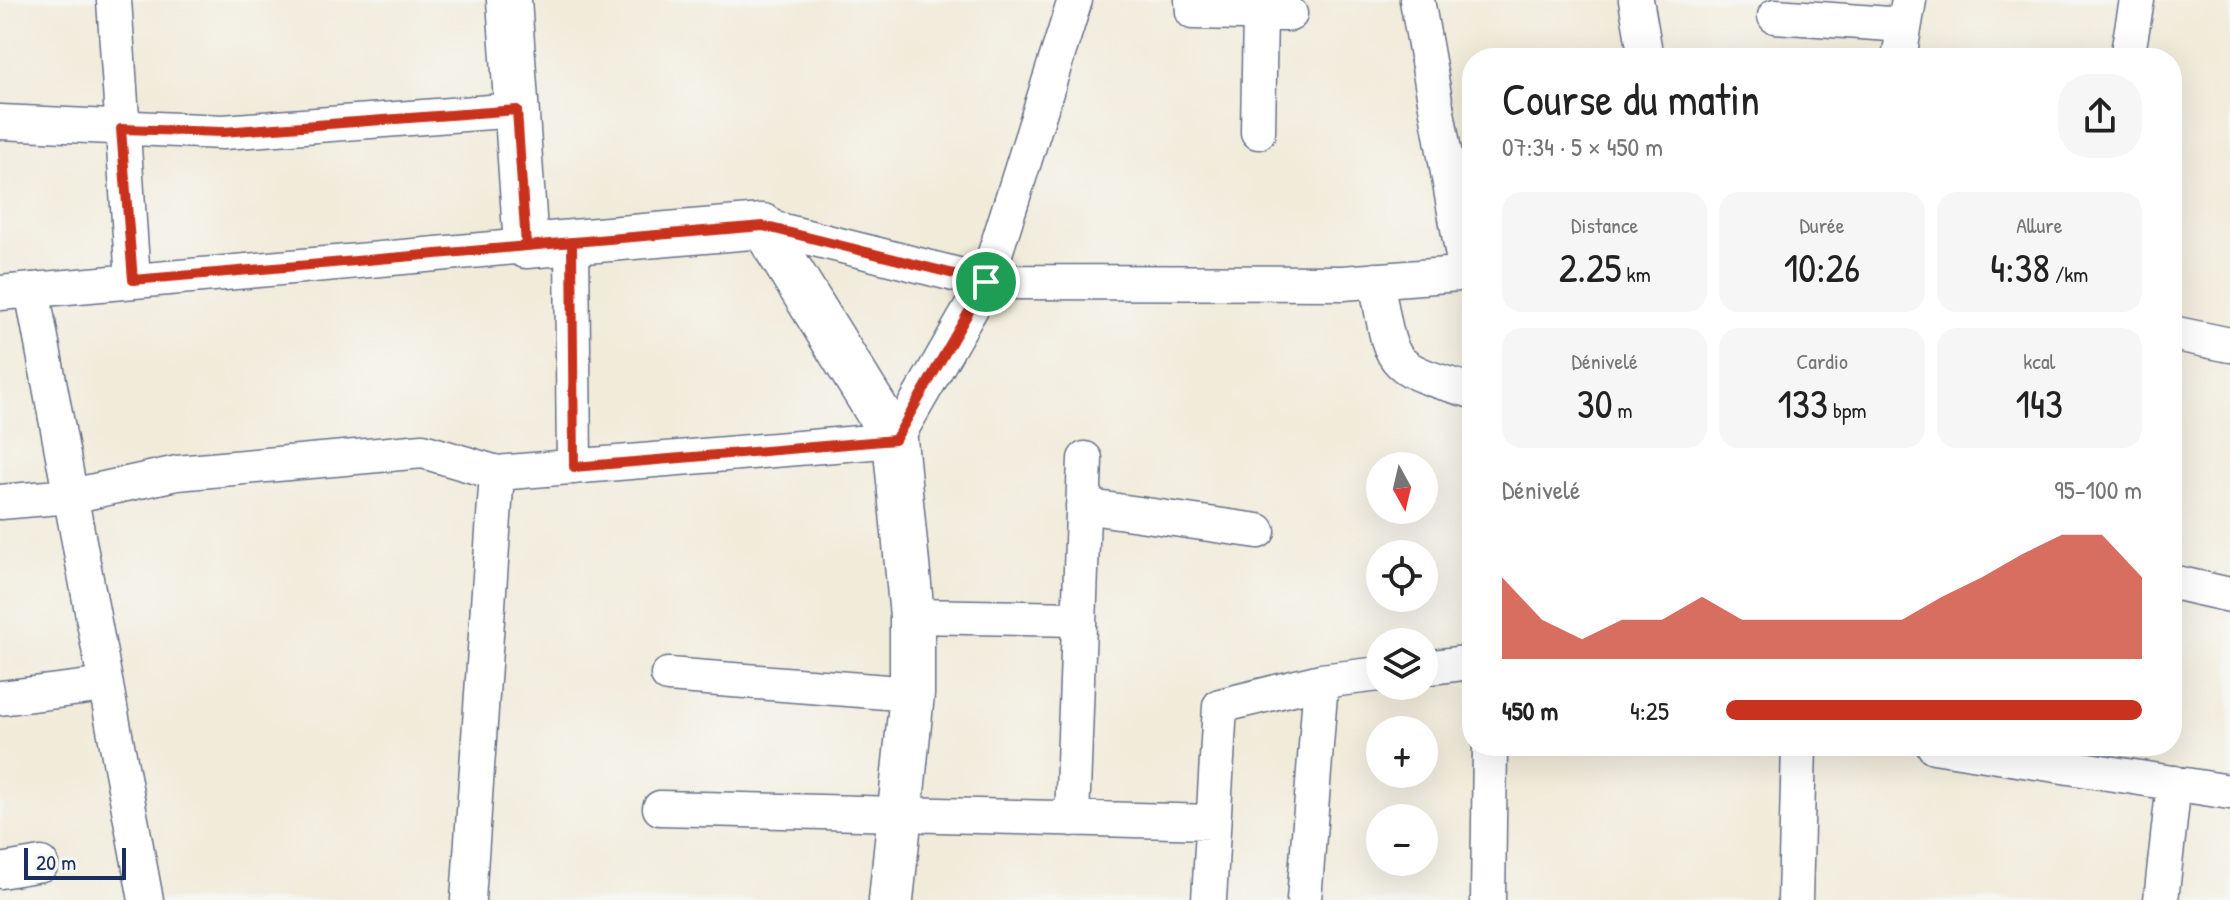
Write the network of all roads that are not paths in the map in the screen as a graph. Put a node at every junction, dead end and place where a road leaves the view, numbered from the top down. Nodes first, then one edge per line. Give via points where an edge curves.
1 (114, 0) edge
2 (509, 0) edge
3 (1075, 0) edge
4 (1192, 0) edge
5 (1417, 0) edge
6 (1636, 0) edge
7 (2137, 0) edge
8 (1907, 12) edge
9 (1775, 16) dead end
10 (1644, 48) edge
11 (1901, 48) edge
12 (2129, 48) edge
13 (517, 110) junction
14 (0, 122) edge
15 (121, 129) junction
16 (1258, 132) dead end
17 (763, 226) junction
18 (1462, 236) edge
19 (572, 242) junction
20 (526, 246) junction
21 (1462, 274) edge
22 (133, 280) junction
23 (1376, 280) junction
24 (986, 282) junction
25 (16, 292) edge
26 (2182, 335) edge
27 (2230, 345) edge
28 (1462, 388) edge
29 (895, 440) junction
30 (1085, 459) dead end
31 (574, 467) junction
32 (497, 473) junction
33 (71, 496) junction
34 (0, 502) edge
35 (1083, 506) junction
36 (1258, 531) dead end
37 (2182, 584) edge
38 (2230, 595) edge
39 (912, 616) junction
40 (1079, 619) junction
41 (1462, 663) edge
42 (1438, 666) edge
43 (668, 675) dead end
44 (1366, 676) edge
45 (1321, 681) junction
46 (106, 685) junction
47 (912, 694) junction
48 (0, 698) edge
49 (1490, 756) edge
50 (1799, 756) edge
51 (1999, 756) edge
52 (2174, 783) junction
53 (2230, 792) edge
54 (660, 808) dead end
55 (897, 815) junction
56 (1072, 819) junction
57 (1213, 822) junction
58 (41, 864) dead end
59 (0, 871) edge
60 (146, 900) edge
61 (468, 900) edge
62 (891, 900) edge
63 (1209, 900) edge
64 (1304, 900) edge
65 (1488, 900) edge
66 (1795, 900) edge
67 (2161, 900) edge

1 - 15 street
2 - 13 street
3 - 24 street
4 - 16 street via 1193,12 1275,13
5 - 18 street
6 - 10 street
7 - 12 street
8 - 9 street
8 - 11 street
13 - 15 street via 223,132
13 - 20 street
14 - 15 street
15 - 22 street
17 - 19 street
17 - 24 street
17 - 29 street
19 - 20 street
19 - 31 street
20 - 22 street
21 - 23 street
22 - 25 street
23 - 24 street
23 - 28 street via 1390,353 1404,369
24 - 29 street
25 - 33 street
26 - 27 street
29 - 31 street
29 - 39 street
30 - 35 street
31 - 32 street
32 - 33 street via 423,451 177,473
32 - 61 street
33 - 34 street
33 - 46 street
35 - 36 street
35 - 40 street
37 - 38 street
39 - 40 street
39 - 47 street
40 - 56 street
41 - 42 street
43 - 47 street
44 - 45 street
45 - 57 street via 1220,706
45 - 64 street
46 - 48 street
46 - 60 street
47 - 55 street
49 - 65 street
50 - 66 street
51 - 52 street
52 - 53 street
52 - 67 street
54 - 55 street
55 - 56 street
55 - 62 street
56 - 57 street
57 - 63 street
58 - 59 street

